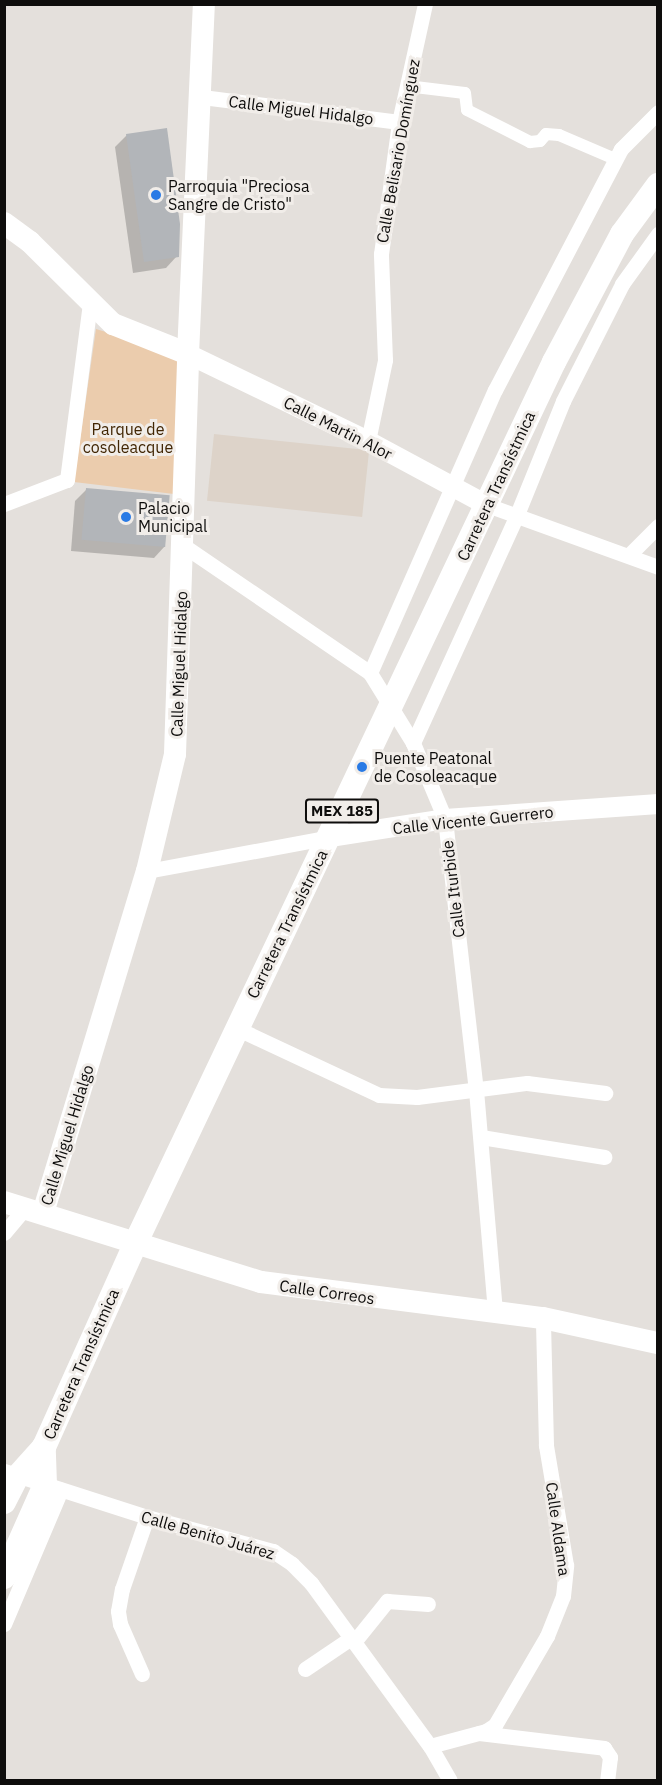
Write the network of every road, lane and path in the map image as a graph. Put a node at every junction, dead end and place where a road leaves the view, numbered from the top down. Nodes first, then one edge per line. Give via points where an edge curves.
1 (204, 4) edge
2 (425, 4) edge
3 (407, 86) junction
4 (202, 97) junction
5 (657, 112) edge
6 (399, 122) junction
7 (615, 159) junction
8 (657, 185) edge
9 (4, 223) edge
10 (657, 234) edge
11 (90, 303) junction
12 (188, 354) junction
13 (368, 441) junction
14 (451, 489) junction
15 (4, 504) edge
16 (487, 505) junction
17 (516, 517) junction
18 (657, 526) edge
19 (184, 546) junction
20 (629, 555) junction
21 (657, 567) edge
22 (370, 673) junction
23 (392, 703) junction
24 (413, 743) junction
25 (657, 804) edge
26 (446, 819) junction
27 (330, 837) junction
28 (147, 871) junction
29 (236, 1028) junction
30 (476, 1090) junction
31 (605, 1093) dead end
32 (481, 1137) junction
33 (604, 1157) dead end
34 (24, 1208) edge
35 (4, 1233) edge
36 (136, 1242) junction
37 (495, 1313) junction
38 (543, 1318) junction
39 (657, 1343) edge
40 (44, 1447) junction
41 (11, 1474) edge
42 (53, 1487) junction
43 (4, 1502) edge
44 (147, 1517) junction
45 (4, 1577) edge
46 (428, 1604) dead end
47 (4, 1624) edge
48 (352, 1640) junction
49 (305, 1670) dead end
50 (142, 1674) dead end
51 (479, 1734) junction
52 (430, 1746) junction
53 (450, 1780) edge
54 (607, 1780) edge

1 - 4 main road, Calle Miguel Hidalgo
2 - 3 street, Calle Belisario Domínguez
3 - 6 street, Calle Belisario Domínguez
3 - 7 street via 465,93 467,110 531,142 540,141 546,134 559,135
4 - 6 street, Calle Miguel Hidalgo
4 - 12 main road, Calle Miguel Hidalgo
5 - 7 street
6 - 13 street, Calle Belisario Domínguez via 381,254 385,360
7 - 14 street via 495,390
8 - 16 main road, Carretera Transístmica / MEX 185 via 622,234 580,313
9 - 11 main road via 30,242
10 - 17 street via 622,284 563,401
11 - 12 main road via 113,324
11 - 15 street via 67,480
12 - 13 street, Calle Martin Alor
12 - 19 main road, Calle Miguel Hidalgo
13 - 14 street, Calle Martin Alor
14 - 16 street, Calle Martin Alor
14 - 22 street
16 - 17 street
16 - 23 main road, Carretera Transístmica / MEX 185
17 - 20 street
17 - 24 street
18 - 20 street
19 - 22 street, Calle Iturbide
19 - 28 main road, Calle Miguel Hidalgo via 175,754
20 - 21 street
22 - 23 street, Calle Iturbide
23 - 24 street, Calle Iturbide
23 - 27 main road, Carretera Transístmica / MEX 185
24 - 26 street, Calle Iturbide
25 - 26 street, Calle Vicente Guerrero
26 - 27 street, Calle Vicente Guerrero
26 - 30 street, Calle Iturbide
27 - 28 street, Calle Vicente Guerrero
27 - 29 main road, Carretera Transístmica / MEX 185
28 - 34 main road, Calle Miguel Hidalgo
29 - 30 street via 379,1095 417,1097
29 - 36 main road, Carretera Transístmica / MEX 185
30 - 31 street via 546,1083
30 - 32 street, Calle Iturbide
32 - 33 street
32 - 37 street, Calle Iturbide
34 - 35 street
34 - 36 main road, Calle Correos
36 - 37 main road, Calle Correos via 261,1282
36 - 40 main road, Carretera Transístmica / MEX 185
37 - 38 main road, Calle Correos
38 - 39 main road, Calle Correos
38 - 51 street, Calle Aldama via 546,1445 566,1582 547,1636 503,1714 495,1725
40 - 41 main road, Carretera Transístmica / MEX 185
40 - 42 main road, Carretera Transístmica / MEX 185
41 - 42 street, Calle Benito Juárez
41 - 43 main road, Carretera Transístmica / MEX 185
42 - 44 street, Calle Benito Juárez
42 - 45 main road, Carretera Transístmica / MEX 185
42 - 47 street
44 - 48 street, Calle Benito Juárez via 273,1551 311,1583
44 - 50 street via 118,1611
46 - 48 street via 387,1601
48 - 49 street
48 - 52 street, Calle Benito Juárez
51 - 52 street, Calle Aldama
51 - 54 street via 604,1748 610,1757
52 - 53 street, Calle Benito Juárez

